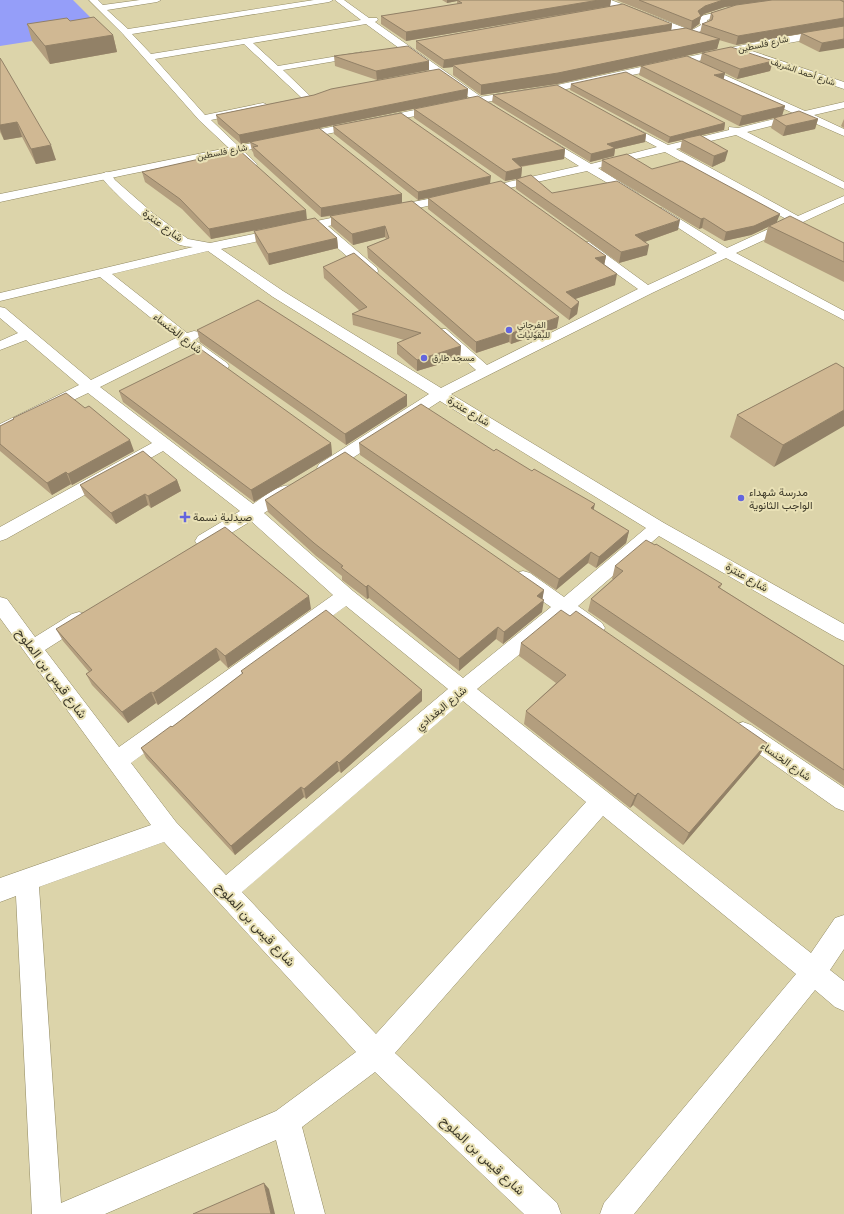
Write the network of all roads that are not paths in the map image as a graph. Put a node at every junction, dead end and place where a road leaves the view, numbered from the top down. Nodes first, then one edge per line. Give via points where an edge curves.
1 (94, 0) edge
2 (157, 0) edge
3 (329, 0) edge
4 (339, 0) edge
5 (604, 0) edge
6 (723, 3) dead end
7 (620, 4) edge
8 (101, 8) junction
9 (605, 11) edge
10 (383, 18) edge
11 (368, 21) junction
12 (696, 30) junction
13 (844, 30) edge
14 (126, 32) junction
15 (685, 33) junction
16 (670, 35) edge
17 (246, 41) junction
18 (776, 41) junction
19 (417, 43) edge
20 (401, 46) junction
21 (386, 49) edge
22 (742, 49) junction
23 (370, 52) edge
24 (149, 57) junction
25 (774, 57) junction
26 (687, 61) junction
27 (276, 69) junction
28 (454, 71) edge
29 (439, 73) junction
30 (625, 73) junction
31 (424, 76) edge
32 (639, 80) edge
33 (844, 81) edge
34 (844, 86) edge
35 (557, 88) junction
36 (571, 96) edge
37 (292, 100) edge
38 (479, 100) junction
39 (269, 104) edge
40 (844, 105) edge
41 (803, 114) junction
42 (403, 115) junction
43 (505, 116) edge
44 (203, 118) junction
45 (611, 118) edge
46 (415, 124) edge
47 (724, 124) edge
48 (321, 131) junction
49 (531, 132) edge
50 (738, 132) junction
51 (844, 133) edge
52 (333, 141) edge
53 (236, 149) junction
54 (665, 149) junction
55 (590, 167) junction
56 (260, 170) edge
57 (106, 175) junction
58 (491, 177) edge
59 (504, 186) junction
60 (844, 186) edge
61 (516, 195) edge
62 (404, 196) dead end
63 (0, 198) edge
64 (844, 199) edge
65 (416, 206) junction
66 (378, 212) edge
67 (306, 213) edge
68 (363, 215) edge
69 (428, 216) edge
70 (798, 222) junction
71 (318, 223) junction
72 (573, 236) edge
73 (210, 247) junction
74 (726, 253) junction
75 (104, 274) junction
76 (382, 280) edge
77 (647, 290) junction
78 (278, 294) junction
79 (0, 297) edge
80 (263, 301) edge
81 (0, 311) edge
82 (844, 316) edge
83 (558, 319) edge
84 (434, 326) edge
85 (206, 329) edge
86 (570, 329) junction
87 (28, 334) junction
88 (185, 339) junction
89 (0, 346) edge
90 (486, 372) junction
91 (236, 376) edge
92 (89, 386) junction
93 (440, 394) junction
94 (0, 430) edge
95 (163, 444) junction
96 (312, 475) edge
97 (299, 483) edge
98 (252, 512) junction
99 (658, 527) junction
100 (0, 535) edge
101 (192, 549) edge
102 (507, 567) edge
103 (346, 596) junction
104 (0, 604) edge
105 (565, 607) junction
106 (92, 611) edge
107 (841, 626) edge
108 (610, 639) edge
109 (33, 648) junction
110 (463, 689) junction
111 (727, 720) edge
112 (117, 761) junction
113 (602, 801) junction
114 (844, 801) edge
115 (168, 830) junction
116 (27, 880) junction
117 (0, 890) edge
118 (225, 891) junction
119 (844, 927) edge
120 (814, 973) junction
121 (844, 998) edge
122 (376, 1054) junction
123 (286, 1121) junction
124 (46, 1214) edge
125 (70, 1214) edge
126 (310, 1214) edge
127 (546, 1214) edge
128 (615, 1214) edge

1 - 8 street
2 - 8 street
3 - 14 street
4 - 11 street
5 - 7 street, شارع أحمد الشريف
6 - 12 street via 742,9 704,18 702,20 706,26
7 - 9 street
7 - 12 street, شارع أحمد الشريف
7 - 15 street, شارع أحمد الشريف
8 - 14 street
10 - 11 street
11 - 17 street
11 - 20 street
12 - 22 street, شارع أحمد الشريف
13 - 18 street, شارع فلسطين
14 - 24 street
15 - 16 street
15 - 22 street, شارع أحمد الشريف
17 - 24 street
17 - 27 street
18 - 22 street, شارع فلسطين
18 - 25 street
19 - 20 street
20 - 21 street
20 - 29 street
22 - 25 street, شارع أحمد الشريف
22 - 26 street, شارع فلسطين
22 - 34 street, شارع أحمد الشريف
23 - 27 street
24 - 44 street
25 - 33 street, شارع أحمد الشريف
26 - 30 street, شارع فلسطين
26 - 41 street
27 - 37 street via 310,96
28 - 29 street
29 - 31 street
29 - 38 street
30 - 32 street
30 - 35 street, شارع فلسطين
35 - 36 street
35 - 38 street, شارع فلسطين
38 - 42 street, شارع فلسطين
38 - 43 street
39 - 44 street
40 - 41 street
41 - 50 street
41 - 51 street
42 - 46 street
42 - 48 street, شارع فلسطين
44 - 53 street
45 - 54 street
47 - 50 street
48 - 52 street
48 - 53 street, شارع فلسطين
49 - 55 street
50 - 54 street
50 - 60 street
53 - 56 street
53 - 57 street, شارع فلسطين
54 - 55 street
54 - 70 street
55 - 59 street
55 - 74 street
57 - 63 street, شارع فلسطين
57 - 73 street, شارع عنترة via 110,182 150,217 179,238
58 - 59 street
59 - 61 street
59 - 65 street
62 - 65 street
64 - 70 street
65 - 66 street
65 - 69 street
67 - 71 street
68 - 71 street
70 - 74 street
71 - 73 street
71 - 76 street
72 - 77 street
73 - 75 street
73 - 78 street, شارع عنترة
74 - 77 street
74 - 82 street
75 - 79 street
75 - 88 street, شارع الخنساء
77 - 86 street
78 - 80 street
78 - 93 street, شارع عنترة
81 - 87 street
83 - 86 street
84 - 90 street
85 - 88 street
86 - 90 street
87 - 89 street
87 - 92 street
88 - 91 street, شارع الخنساء
88 - 92 street
90 - 93 street
92 - 94 street
92 - 95 street
93 - 96 street
93 - 99 street, شارع عنترة
95 - 98 street
95 - 100 street
97 - 98 street
98 - 101 street
98 - 103 street
99 - 105 street, شارع البغدادي
99 - 107 street, شارع عنترة
102 - 105 street
103 - 110 street
103 - 112 street
104 - 109 street, شارع قيس بن الملوح
105 - 108 street
105 - 110 street, شارع البغدادي
106 - 109 street
109 - 112 street, شارع قيس بن الملوح
110 - 113 street
110 - 118 street, شارع البغدادي
111 - 114 street, شارع الخنساء
112 - 115 street, شارع قيس بن الملوح
113 - 120 street
113 - 122 street
115 - 116 street
115 - 118 street, شارع قيس بن الملوح
116 - 117 street
116 - 124 street
118 - 122 street, شارع قيس بن الملوح
119 - 120 street
120 - 121 street
120 - 128 street
122 - 123 street
122 - 127 street, شارع قيس بن الملوح
123 - 125 street
123 - 126 street

